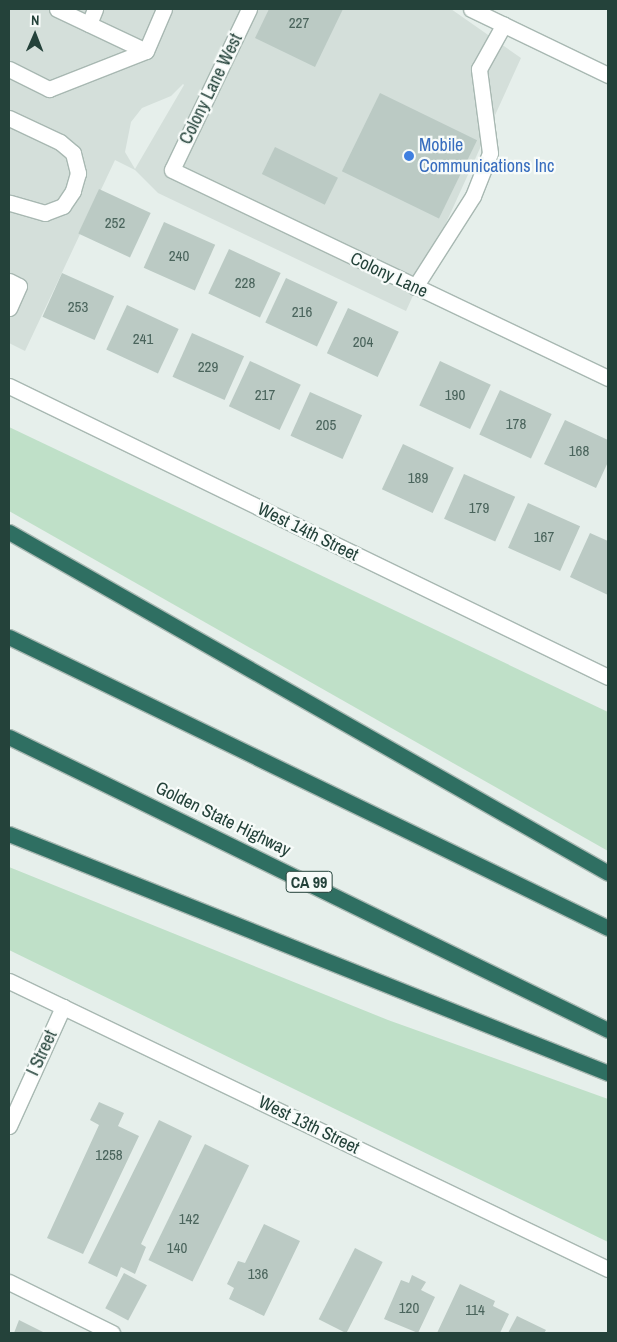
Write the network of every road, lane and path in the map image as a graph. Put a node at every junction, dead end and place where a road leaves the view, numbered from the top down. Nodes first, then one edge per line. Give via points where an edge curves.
1 (56, 9) edge
2 (95, 9) edge
3 (164, 9) edge
4 (250, 9) edge
5 (471, 9) edge
6 (89, 24) junction
7 (504, 24) junction
8 (146, 51) junction
9 (9, 69) edge
10 (608, 75) edge
11 (9, 118) edge
12 (172, 170) joint
13 (9, 205) edge
14 (9, 281) edge
15 (415, 287) junction
16 (9, 308) edge
17 (608, 378) edge
18 (9, 386) edge
19 (9, 532) edge
20 (9, 637) edge
21 (608, 677) edge
22 (9, 736) edge
23 (9, 834) edge
24 (608, 873) edge
25 (608, 928) edge
26 (9, 981) edge
27 (63, 1007) junction
28 (608, 1030) edge
29 (608, 1073) edge
30 (9, 1126) edge
31 (608, 1269) edge
32 (9, 1282) edge
33 (112, 1333) edge

1 - 6 street
2 - 6 street
3 - 8 street
4 - 12 street, Colony Lane West
5 - 7 street
6 - 8 street
7 - 10 street
7 - 15 street via 479,69 490,153 473,196
8 - 9 street via 49,89
11 - 13 street via 60,142 73,153 78,172 73,191 63,206 45,213
12 - 15 street, Colony Lane
14 - 16 street via 19,286
15 - 17 street, Colony Lane
18 - 21 street, West 14th Street
19 - 24 highway
20 - 25 highway
22 - 28 highway, Golden State Highway / CA 99
23 - 29 highway
26 - 27 street, West 13th Street
27 - 30 street, I Street
27 - 31 street, West 13th Street
32 - 33 street

